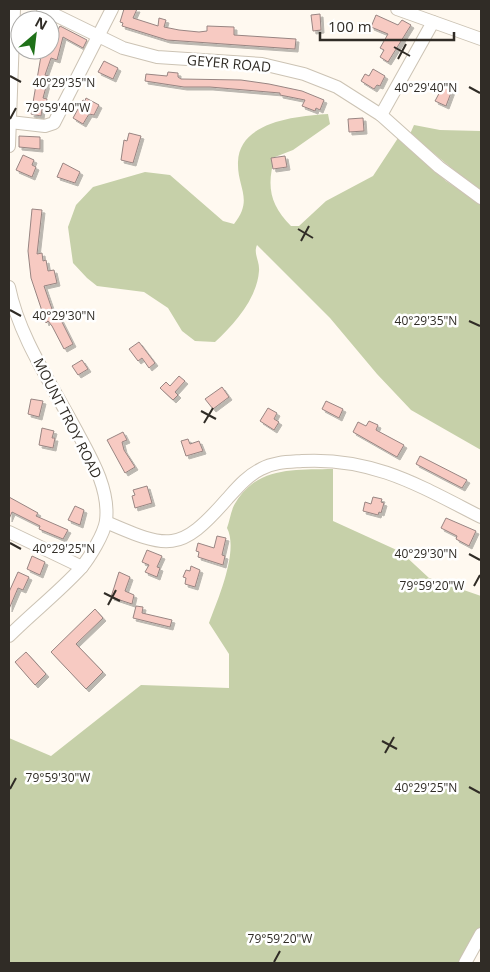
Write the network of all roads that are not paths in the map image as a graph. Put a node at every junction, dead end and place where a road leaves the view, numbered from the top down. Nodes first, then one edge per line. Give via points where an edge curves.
1 (14, 9) edge
2 (43, 9) edge
3 (112, 9) edge
4 (397, 9) edge
5 (434, 22) junction
6 (99, 36) junction
7 (481, 39) edge
8 (381, 115) junction
9 (10, 122) junction
10 (9, 146) edge
11 (481, 198) edge
12 (9, 287) edge
13 (481, 517) edge
14 (106, 522) junction
15 (9, 532) edge
16 (82, 567) junction
17 (9, 636) edge
18 (481, 934) edge
19 (465, 963) edge

1 - 9 street
2 - 6 street, GEYER ROAD
3 - 6 street
4 - 5 street
5 - 7 street
5 - 8 street
6 - 8 street, GEYER ROAD via 123,48 157,57 262,64 304,74 337,87
6 - 9 street via 54,123 45,126
8 - 11 street, GEYER ROAD via 439,168
9 - 10 street
12 - 14 street, MOUNT TROY ROAD via 24,332 93,461 105,500
13 - 14 street via 380,469 318,460 262,468 185,538 166,543 148,540
14 - 16 street
15 - 16 street
16 - 17 street
18 - 19 street

